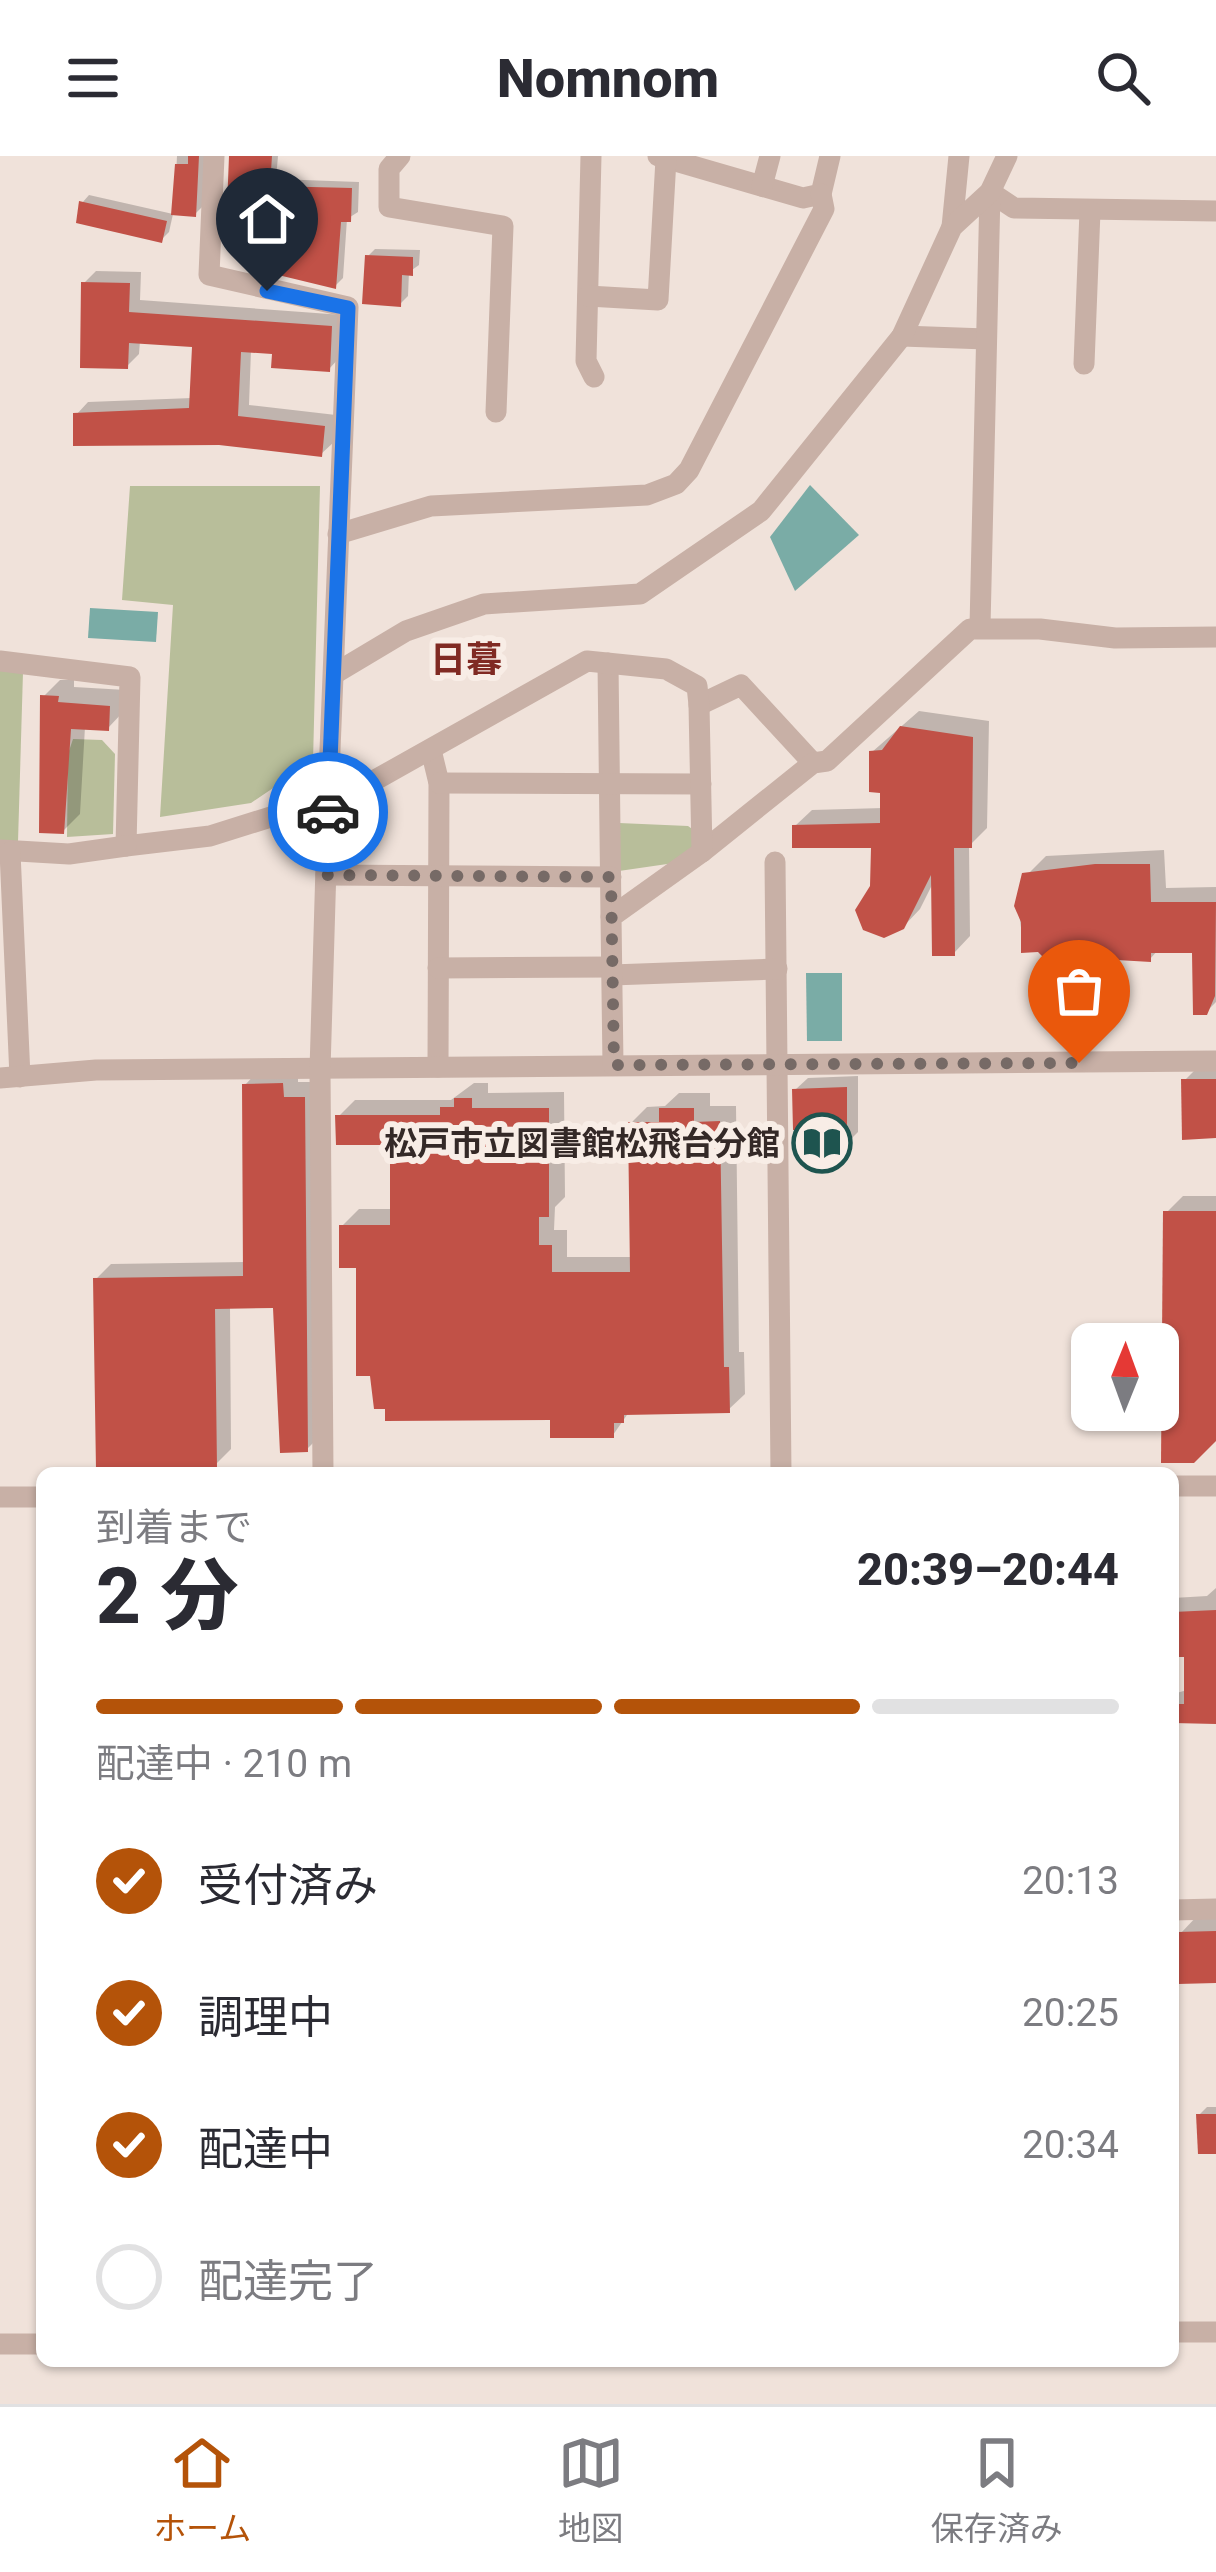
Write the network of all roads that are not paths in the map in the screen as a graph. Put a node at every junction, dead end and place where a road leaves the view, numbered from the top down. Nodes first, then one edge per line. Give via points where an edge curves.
1 (214, 156) edge
2 (400, 156) edge
3 (591, 156) edge
4 (770, 156) edge
5 (830, 156) edge
6 (959, 156) edge
7 (1007, 156) edge
8 (662, 157) edge
9 (763, 187) junction
10 (990, 192) junction
11 (821, 194) junction
12 (1090, 211) junction
13 (1216, 211) edge
14 (952, 227) junction
15 (588, 296) junction
16 (902, 336) junction
17 (986, 339) junction
18 (1084, 364) dead end
19 (594, 377) dead end
20 (496, 412) dead end
21 (338, 534) junction
22 (980, 627) junction
23 (1216, 637) edge
24 (0, 661) edge
25 (608, 663) junction
26 (334, 674) junction
27 (699, 705) junction
28 (431, 750) junction
29 (813, 763) junction
30 (439, 783) junction
31 (610, 784) junction
32 (700, 784) junction
33 (328, 799) junction
34 (126, 846) junction
35 (5, 851) edge
36 (702, 852) junction
37 (775, 862) dead end
38 (326, 875) junction
39 (437, 877) junction
40 (611, 877) junction
41 (611, 917) junction
42 (438, 968) junction
43 (777, 969) junction
44 (612, 971) junction
45 (1216, 1061) edge
46 (614, 1065) junction
47 (438, 1067) junction
48 (777, 1067) junction
49 (320, 1070) junction
50 (10, 1078) edge
51 (323, 1467) edge
52 (781, 1467) edge
53 (1179, 1486) edge
54 (1216, 1486) edge
55 (0, 1497) edge
56 (36, 1497) edge
57 (1216, 1909) edge
58 (1179, 1910) edge
59 (1179, 2332) edge
60 (1216, 2332) edge
61 (0, 2344) edge
62 (36, 2344) edge

1 - 21 street via 208,275 348,308
2 - 20 street via 389,169 388,207 503,226
3 - 15 street
4 - 9 street
5 - 11 street
6 - 14 street
7 - 10 street
8 - 9 street
8 - 15 street via 658,300
9 - 11 street
10 - 12 street via 1014,208
10 - 14 street
10 - 17 street
11 - 21 street via 824,209 676,484 647,495 430,506
12 - 13 street
12 - 18 street
14 - 16 street
15 - 19 street via 586,361
16 - 17 street
16 - 26 street via 761,511 647,590 484,604 406,631
17 - 22 street
21 - 26 street
22 - 23 street
22 - 29 street via 827,761
24 - 34 street via 130,677
25 - 27 street via 666,669 697,686
25 - 28 street via 587,661
25 - 31 street
26 - 33 street
27 - 29 street via 741,685
27 - 32 street
28 - 30 street
28 - 33 street
29 - 36 street
30 - 31 street
30 - 39 street
31 - 32 street
31 - 40 street
32 - 36 street
33 - 34 street via 210,836
33 - 38 street
34 - 35 street
35 - 50 street
36 - 41 street
37 - 43 street
38 - 39 street
38 - 49 street
39 - 40 street
39 - 42 street
40 - 41 street
41 - 44 street
42 - 44 street
42 - 47 street
43 - 44 street
43 - 48 street
44 - 46 street
45 - 48 street
46 - 47 street
46 - 48 street
47 - 49 street
48 - 52 street
49 - 50 street
49 - 51 street
53 - 54 street
55 - 56 street
57 - 58 street
59 - 60 street
61 - 62 street

